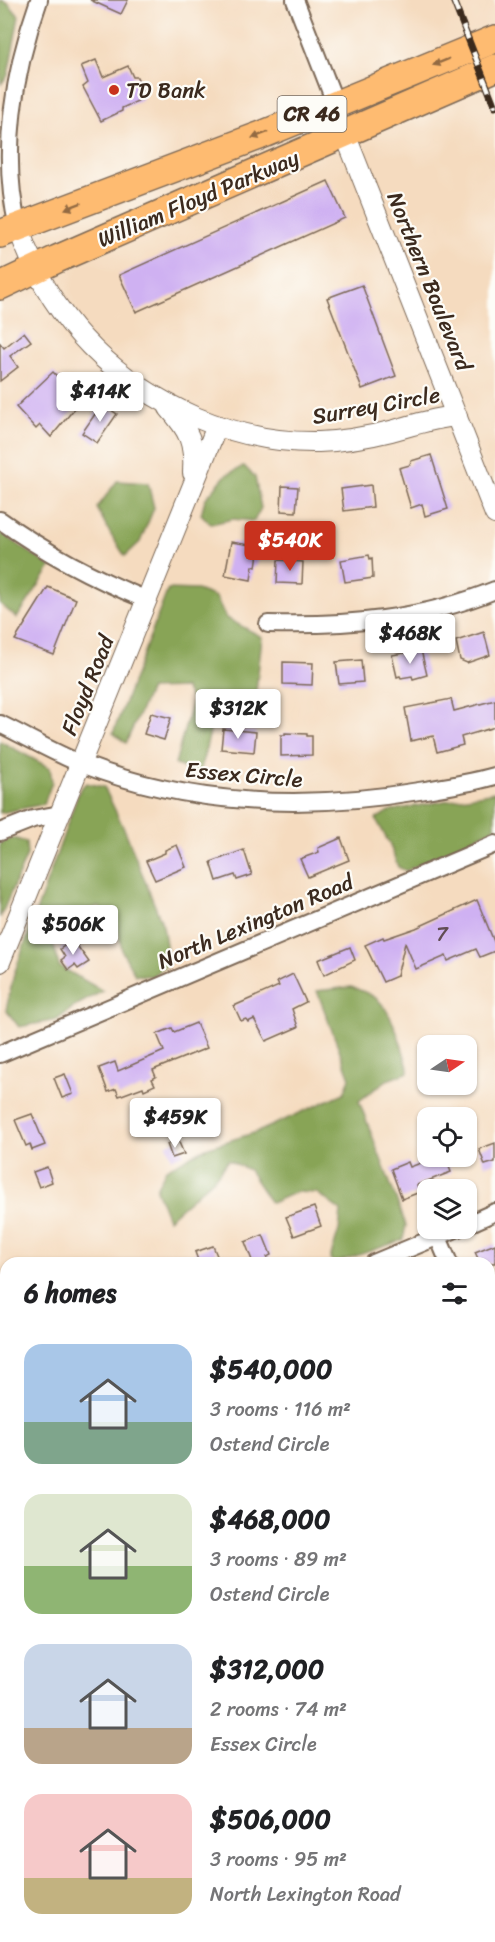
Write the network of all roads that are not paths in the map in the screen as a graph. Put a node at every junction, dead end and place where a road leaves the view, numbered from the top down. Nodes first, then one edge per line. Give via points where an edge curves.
1 (39, 0) edge
2 (295, 0) edge
3 (495, 39) edge
4 (495, 68) edge
5 (336, 105) junction
6 (345, 134) junction
7 (9, 230) edge
8 (35, 270) junction
9 (0, 286) edge
10 (164, 403) junction
11 (457, 416) junction
12 (217, 426) junction
13 (192, 488) junction
14 (495, 514) edge
15 (0, 520) edge
16 (495, 590) edge
17 (147, 600) junction
18 (268, 624) dead end
19 (0, 724) edge
20 (81, 763) junction
21 (495, 776) edge
22 (60, 814) junction
23 (0, 832) edge
24 (495, 844) edge
25 (0, 962) edge
26 (0, 1054) edge
27 (495, 1212) edge
28 (477, 1220) edge
29 (433, 1239) edge
30 (439, 1239) edge
31 (389, 1257) edge
32 (446, 1257) edge

1 - 7 street, Surrey Circle via 17,79 10,126
2 - 5 street
3 -> 5 highway, William Floyd Parkway / CR 46
4 - 6 highway, William Floyd Parkway / CR 46
5 -> 7 highway, William Floyd Parkway / CR 46
6 - 8 highway, William Floyd Parkway / CR 46
6 - 11 street, Northern Boulevard
7 - 8 street, Surrey Circle
8 - 9 highway, William Floyd Parkway / CR 46
8 - 10 street, Surrey Circle via 86,342 131,382
10 - 12 street, Surrey Circle
10 - 13 street via 191,440
11 - 12 street, Surrey Circle via 374,435 322,441 290,442
11 - 14 street, Northern Boulevard
12 - 13 street, Floyd Road
13 - 17 street, Floyd Road
15 - 17 street via 63,561
16 - 18 street via 435,610 384,620
17 - 20 street, Floyd Road
19 - 20 street, Essex Circle
20 - 21 street, Essex Circle via 187,793 296,802 384,797
20 - 22 street, Floyd Road
22 - 23 street
22 - 25 street, Floyd Road
24 - 26 street, North Lexington Road
27 - 28 street
29 - 31 street
30 - 32 street

